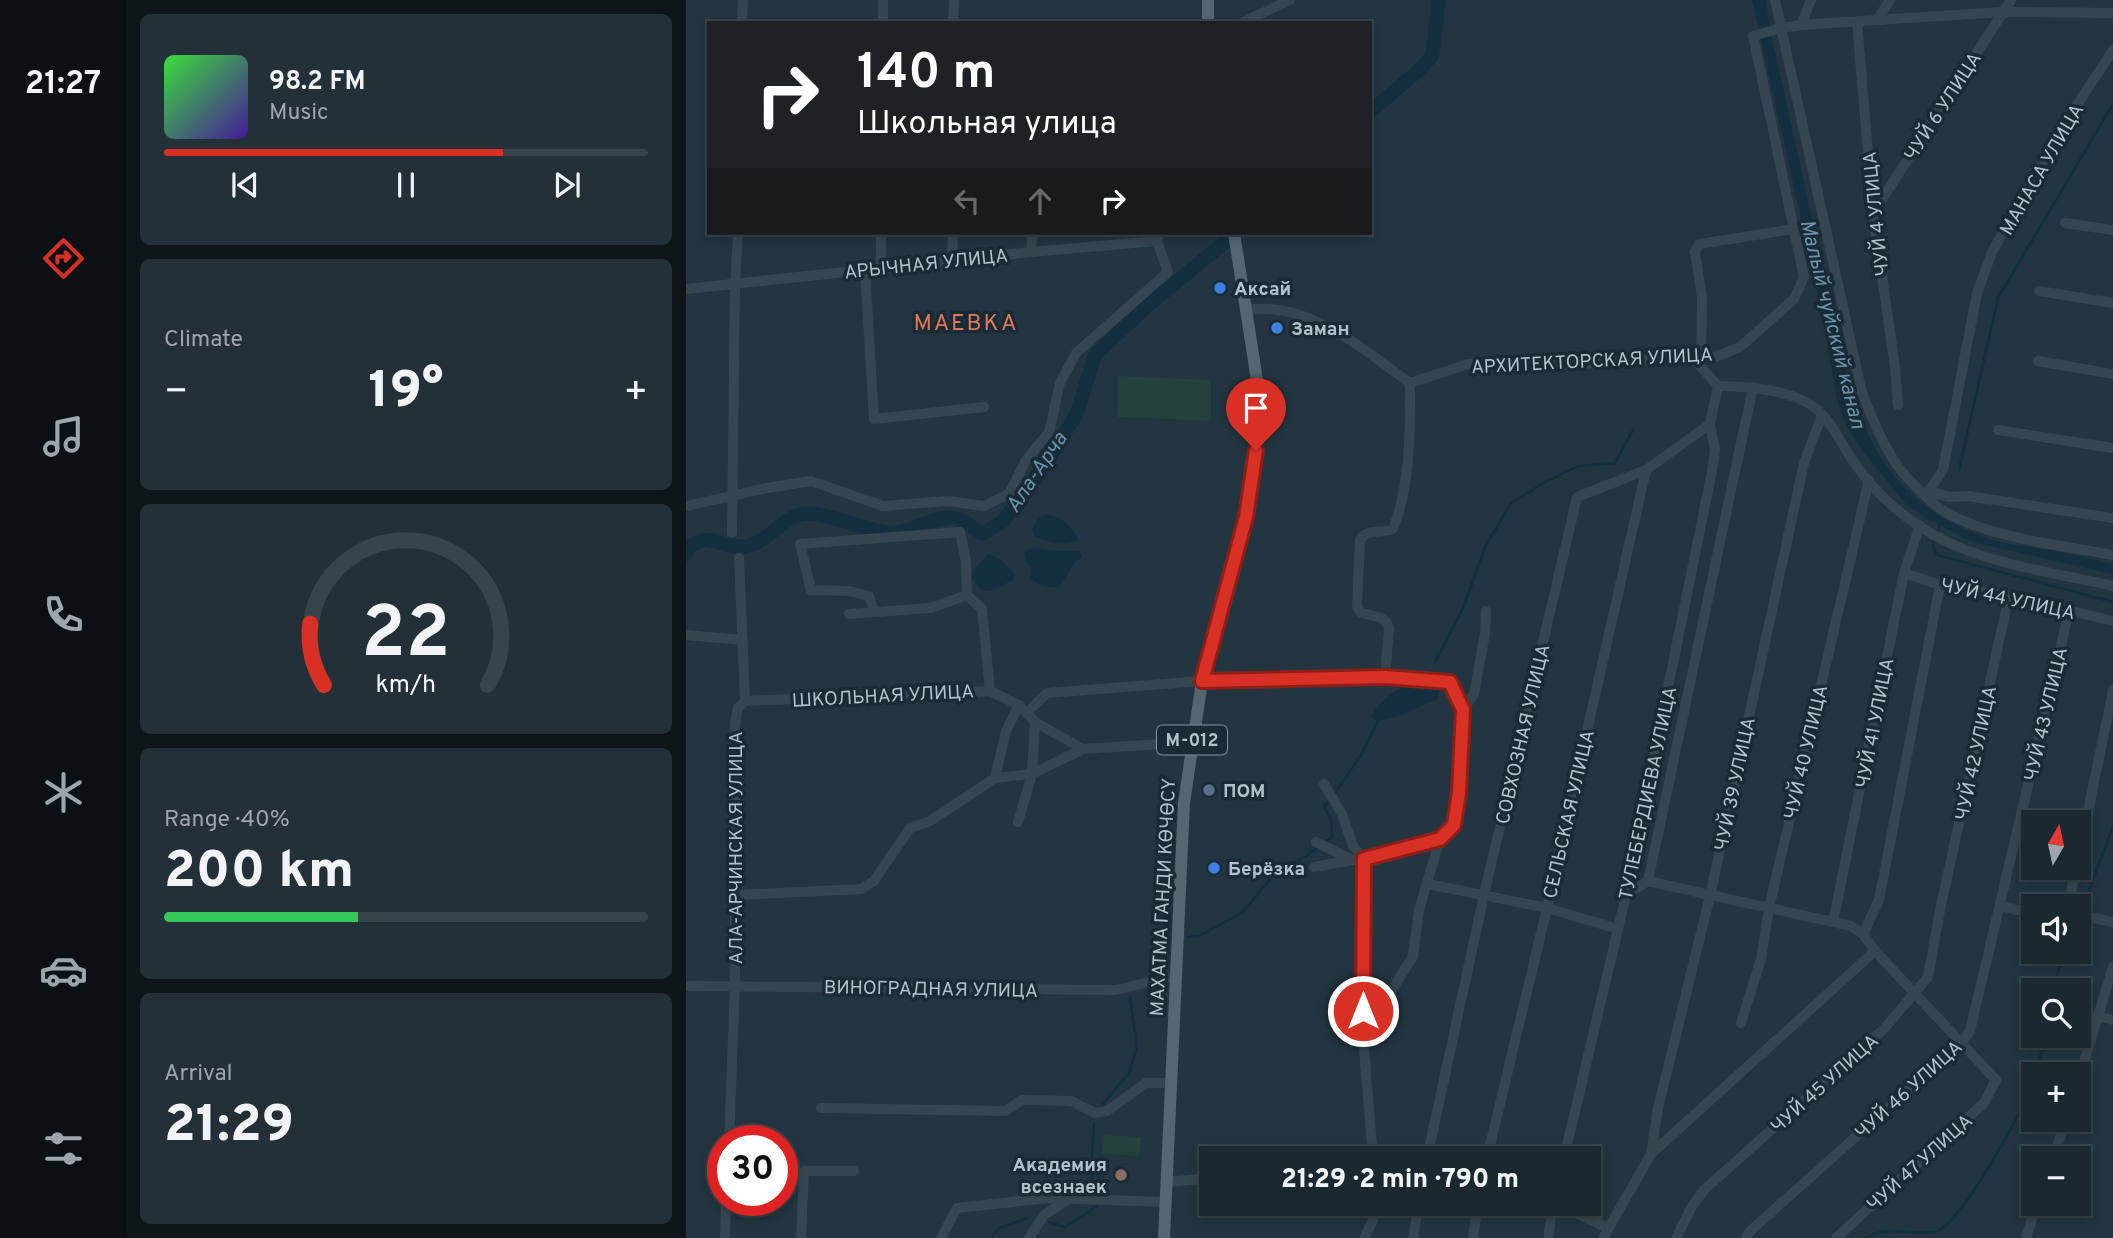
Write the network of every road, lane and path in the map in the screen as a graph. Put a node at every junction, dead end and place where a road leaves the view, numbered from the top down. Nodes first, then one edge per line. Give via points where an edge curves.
1 (743, 0) edge
2 (883, 0) edge
3 (954, 0) edge
4 (1208, 0) edge
5 (1290, 0) edge
6 (1775, 0) edge
7 (1811, 0) edge
8 (1890, 0) edge
9 (2011, 0) edge
10 (2002, 12) junction
11 (2113, 13) edge
12 (1877, 20) junction
13 (743, 21) edge
14 (883, 21) edge
15 (953, 21) edge
16 (1208, 21) edge
17 (1245, 21) edge
18 (1857, 22) junction
19 (1801, 25) junction
20 (1781, 28) junction
21 (2113, 50) edge
22 (1873, 213) junction
23 (2064, 223) dead end
24 (1794, 229) junction
25 (2113, 230) edge
26 (738, 235) edge
27 (881, 235) edge
28 (953, 235) edge
29 (1032, 235) edge
30 (1234, 235) edge
31 (1158, 237) edge
32 (1031, 252) junction
33 (952, 260) junction
34 (881, 268) junction
35 (865, 270) junction
36 (735, 284) junction
37 (686, 289) edge
38 (2039, 291) dead end
39 (2113, 303) edge
40 (1247, 310) junction
41 (1697, 358) junction
42 (2038, 361) dead end
43 (2113, 374) edge
44 (1410, 383) junction
45 (1718, 386) junction
46 (1753, 387) junction
47 (1898, 405) dead end
48 (984, 407) dead end
49 (1822, 415) junction
50 (1710, 424) junction
51 (1998, 430) dead end
52 (2113, 448) edge
53 (1646, 470) junction
54 (1868, 480) junction
55 (1927, 492) junction
56 (732, 495) junction
57 (686, 506) edge
58 (2113, 518) edge
59 (1920, 525) junction
60 (732, 533) dead end
61 (2113, 555) edge
62 (739, 558) dead end
63 (1904, 573) junction
64 (1940, 585) junction
65 (2113, 586) edge
66 (967, 594) junction
67 (2009, 596) junction
68 (874, 611) junction
69 (1486, 611) dead end
70 (2069, 611) junction
71 (849, 614) dead end
72 (2113, 621) edge
73 (686, 635) edge
74 (743, 640) junction
75 (1385, 677) junction
76 (1202, 681) junction
77 (2113, 690) edge
78 (990, 691) junction
79 (745, 701) junction
80 (1023, 709) junction
81 (1463, 710) junction
82 (1035, 722) junction
83 (1192, 742) junction
84 (1083, 749) junction
85 (1032, 774) junction
86 (995, 778) junction
87 (1324, 784) dead end
88 (2088, 810) edge
89 (1018, 822) dead end
90 (1440, 839) junction
91 (1316, 842) dead end
92 (1359, 859) junction
93 (1314, 867) dead end
94 (1648, 881) junction
95 (1428, 884) junction
96 (735, 895) junction
97 (1484, 895) junction
98 (1626, 895) junction
99 (1710, 896) junction
100 (2001, 903) junction
101 (1547, 908) junction
102 (1769, 908) junction
103 (1940, 910) joint
104 (2021, 910) edge
105 (2091, 917) edge
106 (1833, 922) junction
107 (2113, 922) edge
108 (1618, 929) junction
109 (1863, 934) junction
110 (1875, 951) junction
111 (2113, 967) edge
112 (1175, 976) junction
113 (686, 986) edge
114 (735, 986) junction
115 (1915, 994) junction
116 (2097, 1016) junction
117 (2113, 1020) edge
118 (1741, 1023) dead end
119 (1363, 1037) junction
120 (1961, 1043) junction
121 (2084, 1062) edge
122 (1171, 1083) junction
123 (821, 1108) dead end
124 (730, 1125) edge
125 (1373, 1146) edge
126 (1430, 1146) edge
127 (1490, 1146) edge
128 (1567, 1146) edge
129 (1651, 1154) junction
130 (854, 1171) dead end
131 (1199, 1179) edge
132 (1167, 1182) junction
133 (1070, 1198) junction
134 (1166, 1202) junction
135 (726, 1216) edge
136 (1373, 1216) edge
137 (1417, 1216) edge
138 (1476, 1216) edge
139 (1553, 1216) edge
140 (1576, 1216) edge
141 (2033, 1216) edge
142 (1606, 1233) edge
143 (725, 1238) edge
144 (801, 1238) edge
145 (941, 1238) edge
146 (1029, 1238) edge
147 (1164, 1238) edge
148 (1364, 1238) edge
149 (1413, 1238) edge
150 (1472, 1238) edge
151 (1548, 1238) edge
152 (1676, 1238) edge
153 (1746, 1238) edge
154 (1836, 1238) edge
155 (2026, 1238) edge

1 - 13 street
2 - 14 street
3 - 15 street
4 - 16 main road
5 - 17 street
6 - 20 street
7 - 19 street
8 - 12 street
9 - 10 street, ЧУЙ 6 УЛИЦА
10 - 11 street
10 - 12 street
10 - 22 street, ЧУЙ 6 УЛИЦА
12 - 18 street
18 - 19 street
18 - 22 street, ЧУЙ 4 УЛИЦА
19 - 20 street
20 - 24 street, АРХИТЕКТОРСКАЯ УЛИЦА via 1753,36
20 - 55 street via 1861,393 1899,467
21 - 55 street, МАНАСА УЛИЦА via 1999,240 1977,293 1943,470
22 - 47 street, ЧУЙ 4 УЛИЦА
23 - 25 street
24 - 41 street, АРХИТЕКТОРСКАЯ УЛИЦА via 1804,278 1794,299 1740,347 1713,358
24 - 41 street via 1699,244 1695,252 1702,298
26 - 36 street
27 - 34 street
28 - 33 street
29 - 32 street
30 - 40 main road, МАХАТМА ГАНДИ КӨЧӨСҮ / М-012
31 - 32 street, АРЫЧНАЯ УЛИЦА
31 - 56 street via 1168,272 1076,353 1060,383 1049,432 1026,460 1009,494 984,506 947,501 883,506 811,481
32 - 33 street, АРЫЧНАЯ УЛИЦА
33 - 34 street, АРЫЧНАЯ УЛИЦА
34 - 35 street, АРЫЧНАЯ УЛИЦА
35 - 36 street, АРЫЧНАЯ УЛИЦА
35 - 48 street via 874,419
36 - 37 street, АРЫЧНАЯ УЛИЦА
36 - 56 street
38 - 39 street
40 - 44 street via 1264,307 1306,316
40 - 76 main road, МАХАТМА ГАНДИ КӨЧӨСҮ / М-012 via 1260,405 1254,471
41 - 44 street, АРХИТЕКТОРСКАЯ УЛИЦА via 1564,365 1468,364
41 - 45 street
42 - 43 street
44 - 75 street via 1409,448 1398,516 1393,529 1369,532 1360,540 1357,607 1360,612 1382,617 1390,628
45 - 46 street
45 - 50 street
46 - 49 street via 1802,400
46 - 94 street
49 - 54 street
49 - 99 street, ЧУЙ 39 УЛИЦА via 1804,463
50 - 53 street, СОВХОЗНАЯ УЛИЦА
50 - 98 street, ТУЛЕБЕРДИЕВА УЛИЦА via 1713,471
51 - 52 street
53 - 97 street, СОВХОЗНАЯ УЛИЦА via 1577,497
53 - 101 street, СЕЛЬСКАЯ УЛИЦА
54 - 59 street via 1890,505
54 - 102 street, ЧУЙ 40 УЛИЦА
55 - 58 street
55 - 61 street via 1945,512 1971,524
56 - 57 street
56 - 60 street
59 - 63 street, ЧУЙ 41 УЛИЦА
59 - 65 street via 1969,553
62 - 74 street, АЛА-АРЧИНСКАЯ УЛИЦА
63 - 64 street, ЧУЙ 44 УЛИЦА
63 - 106 street, ЧУЙ 41 УЛИЦА
64 - 67 street, ЧУЙ 44 УЛИЦА
64 - 109 street, ЧУЙ 41 УЛИЦА via 1879,900
66 - 68 street via 931,608
66 - 68 street via 960,533 800,544 811,590 869,596
66 - 78 street via 982,609
67 - 70 street, ЧУЙ 44 УЛИЦА
67 - 103 street, ЧУЙ 42 УЛИЦА
68 - 71 street
69 - 81 street via 1474,694
70 - 72 street, ЧУЙ 44 УЛИЦА
70 - 100 street, ЧУЙ 43 УЛИЦА
73 - 74 street
74 - 79 street, АЛА-АРЧИНСКАЯ УЛИЦА
75 - 76 street
75 - 81 street via 1450,682
76 - 80 street via 1047,693
76 - 83 main road, МАХАТМА ГАНДИ КӨЧӨСҮ / М-012
77 - 88 street
78 - 79 street, ШКОЛЬНАЯ УЛИЦА
78 - 80 street, ШКОЛЬНАЯ УЛИЦА
79 - 96 street, АЛА-АРЧИНСКАЯ УЛИЦА via 738,708 735,724
80 - 82 street, ШКОЛЬНАЯ УЛИЦА
80 - 86 street via 1006,731
81 - 90 street via 1454,825
82 - 84 street, ШКОЛЬНАЯ УЛИЦА
82 - 85 street
83 - 84 street
83 - 112 main road, МАХАТМА ГАНДИ КӨЧӨСҮ / М-012 via 1183,817
84 - 85 street
85 - 86 street
85 - 89 street
86 - 96 street via 930,821 910,828 874,881 860,890
87 - 92 street via 1342,814
90 - 92 street
90 - 95 street
91 - 92 street
92 - 93 street
92 - 119 street
94 - 98 street
94 - 99 street
95 - 97 street
95 - 119 street via 1419,910 1413,956
96 - 114 street, АЛА-АРЧИНСКАЯ УЛИЦА
97 - 101 street
97 - 126 street, СОВХОЗНАЯ УЛИЦА
98 - 108 street, ТУЛЕБЕРДИЕВА УЛИЦА
99 - 102 street
99 - 129 street, ЧУЙ 39 УЛИЦА via 1666,1071
100 - 104 street
100 - 120 street, ЧУЙ 46 УЛИЦА via 1970,1031
101 - 108 street
101 - 127 street, СЕЛЬСКАЯ УЛИЦА
102 - 106 street
102 - 118 street, ЧУЙ 40 УЛИЦА
103 - 115 street, ЧУЙ 45 УЛИЦА via 1928,977
105 - 107 street
106 - 109 street
108 - 128 street, ТУЛЕБЕРДИЕВА УЛИЦА
109 - 110 street
110 - 115 street
110 - 129 street
111 - 116 street
112 - 114 street, ВИНОГРАДНАЯ УЛИЦА via 1116,990
112 - 122 main road, МАХАТМА ГАНДИ КӨЧӨСҮ / М-012
113 - 114 street, ВИНОГРАДНАЯ УЛИЦА
114 - 124 street, АЛА-АРЧИНСКАЯ УЛИЦА
115 - 120 street
115 - 152 street, ЧУЙ 45 УЛИЦА via 1883,1030 1704,1190
116 - 117 street
116 - 121 street
119 - 125 street
120 - 153 street, ЧУЙ 46 УЛИЦА
120 - 154 street, ЧУЙ 47 УЛИЦА via 1996,1080 1984,1103
122 - 123 street via 1146,1083 1107,1111 1095,1113 1071,1101 1034,1100 1021,1100 1005,1111
122 - 132 main road, МАХАТМА ГАНДИ КӨЧӨСҮ / М-012
129 - 142 street
130 - 144 street via 804,1171
131 - 132 street
132 - 134 main road, МАХАТМА ГАНДИ КӨЧӨСҮ / М-012
133 - 134 street
133 - 145 street via 957,1208
133 - 146 street via 1044,1215
134 - 147 main road, МАХАТМА ГАНДИ КӨЧӨСҮ / М-012
135 - 143 street
136 - 148 street
137 - 149 street
138 - 150 street
139 - 151 street
140 - 142 street
141 - 155 street

